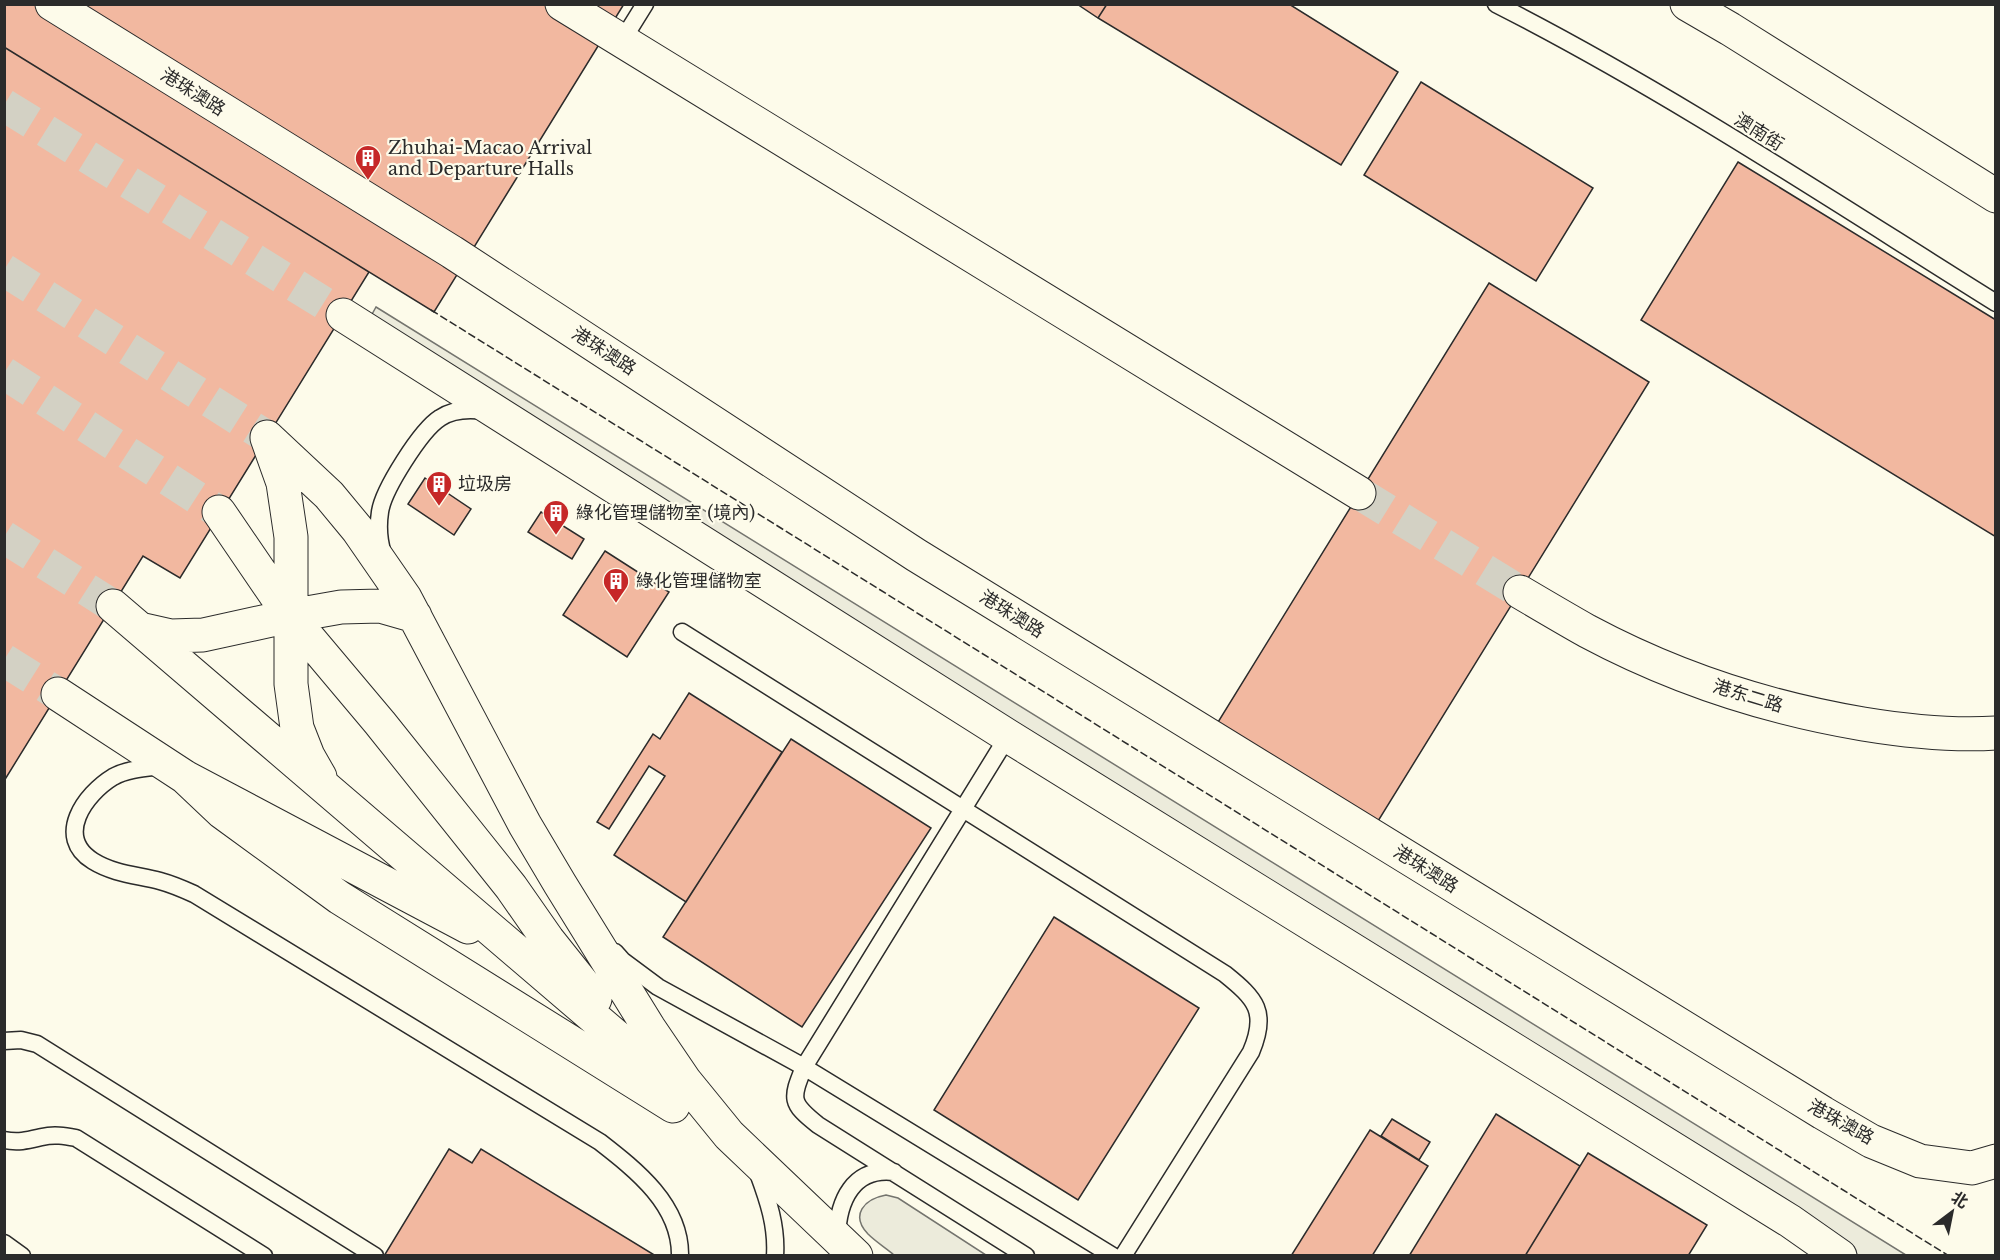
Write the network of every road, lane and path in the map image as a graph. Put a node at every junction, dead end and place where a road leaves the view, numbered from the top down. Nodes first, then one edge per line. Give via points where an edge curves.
1 (52, 4) edge
2 (562, 4) edge
3 (645, 4) edge
4 (1496, 4) edge
5 (1687, 4) edge
6 (1701, 4) edge
7 (1730, 29) junction
8 (622, 41) junction
9 (1995, 196) edge
10 (1995, 303) edge
11 (343, 315) tunnel mouth
12 (495, 412) junction
13 (1359, 493) tunnel mouth
14 (219, 512) tunnel mouth
15 (389, 575) junction
16 (1520, 591) tunnel mouth
17 (112, 606) tunnel mouth
18 (290, 616) junction
19 (415, 616) junction
20 (140, 629) junction
21 (682, 632) dead end
22 (58, 694) tunnel mouth
23 (1995, 733) edge
24 (1008, 736) junction
25 (176, 771) junction
26 (326, 789) junction
27 (964, 808) junction
28 (560, 884) junction
29 (522, 956) junction
30 (4, 1041) edge
31 (643, 1059) junction
32 (804, 1068) junction
33 (4, 1140) edge
34 (740, 1145) junction
35 (1995, 1161) edge
36 (895, 1172) junction
37 (4, 1243) edge
38 (847, 1247) edge
39 (22, 1256) edge
40 (264, 1256) edge
41 (375, 1256) edge
42 (680, 1256) edge
43 (775, 1256) edge
44 (1026, 1256) edge
45 (1113, 1256) edge
46 (1124, 1256) edge
47 (1840, 1256) edge

1 - 35 main road, 港珠澳路 via 452,252 916,555 1823,1113 1920,1161 1972,1168
2 - 8 main road
3 - 8 lane
4 - 10 lane, 澳南街 via 1688,111
5 - 7 main road
6 - 7 main road
7 - 9 main road
8 - 13 main road
11 - 12 main road
12 - 15 lane via 458,411 427,428 387,490 380,510 381,547
12 - 24 main road
14 - 18 main road
15 - 18 main road via 329,495 267,437 283,483 289,526
15 - 19 main road
16 - 23 main road, 港东二路 via 1588,631 1732,693 1811,715 1902,730
17 - 20 main road
18 - 19 main road via 340,607 380,606
18 - 20 main road via 203,635 171,636
18 - 26 main road via 291,684 297,728
18 - 31 main road via 511,887
19 - 28 main road
20 - 26 main road
21 - 27 lane
22 - 25 main road
24 - 27 lane
24 - 47 main road via 1782,1216
25 - 29 main road
25 - 34 main road via 222,812 340,898
25 - 42 lane via 115,776 90,796 77,816 74,832 80,849 92,861 111,870 160,881 194,894 600,1142 625,1162 670,1212 678,1233
26 - 29 main road
27 - 32 lane
27 - 46 lane via 1225,974 1248,993 1259,1014 1258,1034 1251,1052
28 - 32 lane via 588,924 623,961 658,987
28 - 34 main road via 649,1028 685,1080
29 - 31 main road
30 - 41 lane via 37,1044
31 - 34 main road
32 - 36 lane via 794,1091 804,1114
32 - 45 lane
33 - 40 lane via 28,1142 58,1135 76,1138
34 - 38 main road
34 - 43 lane via 770,1205
36 - 38 lane via 880,1170 868,1174 851,1188 839,1213
36 - 44 lane
37 - 39 lane

